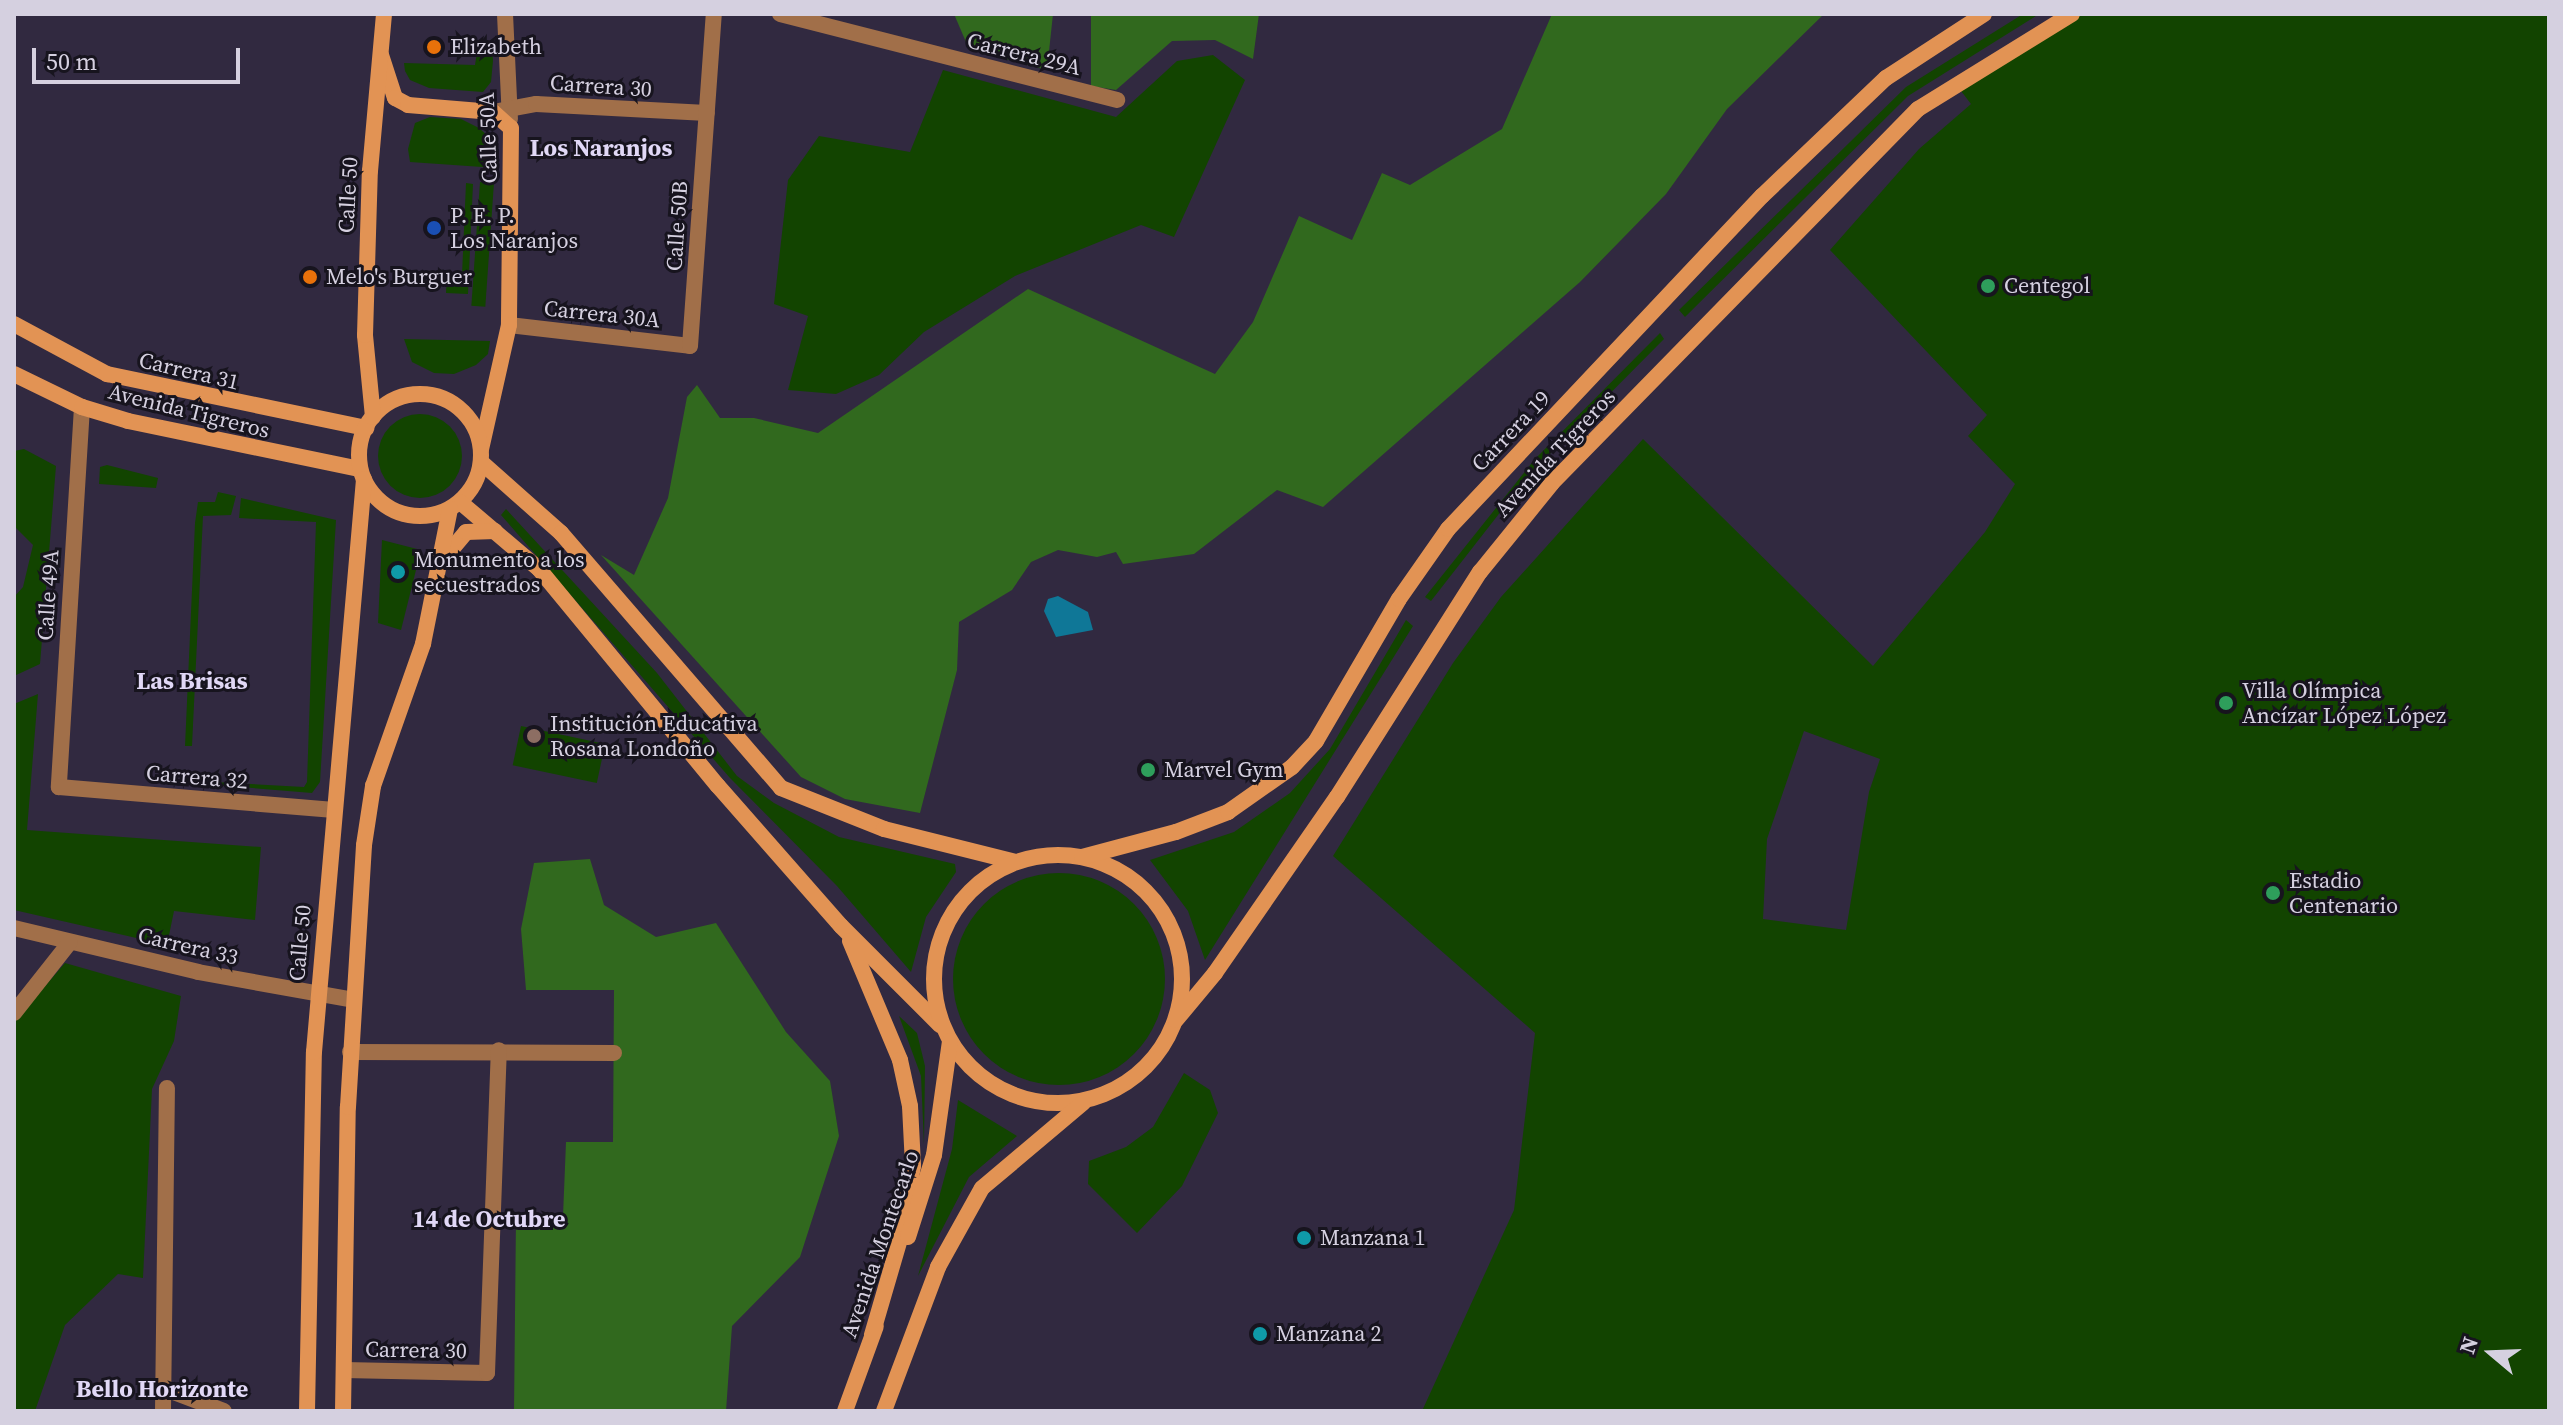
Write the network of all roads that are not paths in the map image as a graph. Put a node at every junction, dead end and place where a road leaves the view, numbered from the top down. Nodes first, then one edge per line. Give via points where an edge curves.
1 (384, 14) edge
2 (505, 14) edge
3 (714, 14) edge
4 (780, 14) edge
5 (1984, 14) edge
6 (2072, 14) edge
7 (381, 55) junction
8 (1117, 100) dead end
9 (707, 113) junction
10 (505, 118) junction
11 (14, 324) edge
12 (509, 325) junction
13 (690, 346) joint
14 (14, 374) edge
15 (82, 407) junction
16 (370, 423) junction
17 (481, 456) junction
18 (362, 474) junction
19 (455, 506) junction
20 (495, 531) junction
21 (441, 568) junction
22 (59, 787) joint
23 (331, 810) junction
24 (1082, 857) junction
25 (1016, 862) junction
26 (841, 926) junction
27 (14, 928) edge
28 (70, 942) junction
29 (318, 997) junction
30 (353, 1000) junction
31 (14, 1013) edge
32 (1176, 1020) junction
33 (947, 1035) junction
34 (499, 1050) junction
35 (350, 1052) junction
36 (614, 1053) dead end
37 (167, 1088) dead end
38 (1084, 1102) junction
39 (872, 1335) junction
40 (344, 1370) junction
41 (163, 1388) junction
42 (163, 1411) edge
43 (224, 1411) edge
44 (307, 1411) edge
45 (343, 1411) edge
46 (845, 1411) edge
47 (884, 1411) edge

1 - 7 main road, Calle 50
2 - 10 street, Calle 50A
3 - 9 street, Calle 50B
4 - 8 street, Carrera 29A
5 - 24 main road, Carrera 19 via 1886,78 1762,196 1459,518 1399,599 1316,741 1292,767 1228,812
6 - 32 main road, Avenida Tigreros via 1918,109 1552,483 1480,572 1337,797
7 - 10 main road, Carrera 30 via 387,86 408,105
7 - 16 main road, Calle 50 via 365,335
9 - 10 street, Carrera 30 via 536,104
9 - 13 street, Calle 50B
10 - 12 main road, Calle 50A
11 - 16 main road, Carrera 31 via 107,374
12 - 13 street, Carrera 30A
12 - 17 main road, Calle 50A
14 - 15 main road, Avenida Tigreros
15 - 18 main road, Avenida Tigreros
15 - 22 street, Calle 49A
16 - 17 main road via 405,396 432,395 466,414
16 - 18 main road
17 - 19 main road via 475,484
17 - 25 main road via 561,533 781,788 884,829
18 - 19 main road via 377,499 395,511 417,517
18 - 23 main road, Calle 50
19 - 20 main road
19 - 21 main road
20 - 21 main road via 457,538
20 - 26 main road via 539,569 587,623 718,786
21 - 30 main road via 423,644 373,786
22 - 23 street, Carrera 32
23 - 29 main road, Calle 50
24 - 25 main road via 1050,855
24 - 32 main road via 1126,874 1161,908 1180,953 1183,977
25 - 33 main road via 966,896 942,936 934,983
26 - 33 main road
26 - 39 main road via 864,968 900,1060 910,1106 910,1181 900,1239
27 - 28 street, Carrera 33
28 - 29 street, Carrera 33
28 - 31 street
29 - 30 street, Carrera 33
29 - 44 main road, Calle 50
30 - 35 main road
32 - 38 main road via 1141,1073
33 - 38 main road via 977,1075 1001,1091 1028,1101
33 - 39 main road, Avenida Montecarlo via 934,1155
34 - 35 street
34 - 36 street
34 - 40 street, Carrera 30 via 487,1373
35 - 40 main road
37 - 41 street
38 - 47 main road via 982,1188 938,1267
39 - 46 main road, Avenida Montecarlo
40 - 45 main road
41 - 42 street
41 - 43 street

